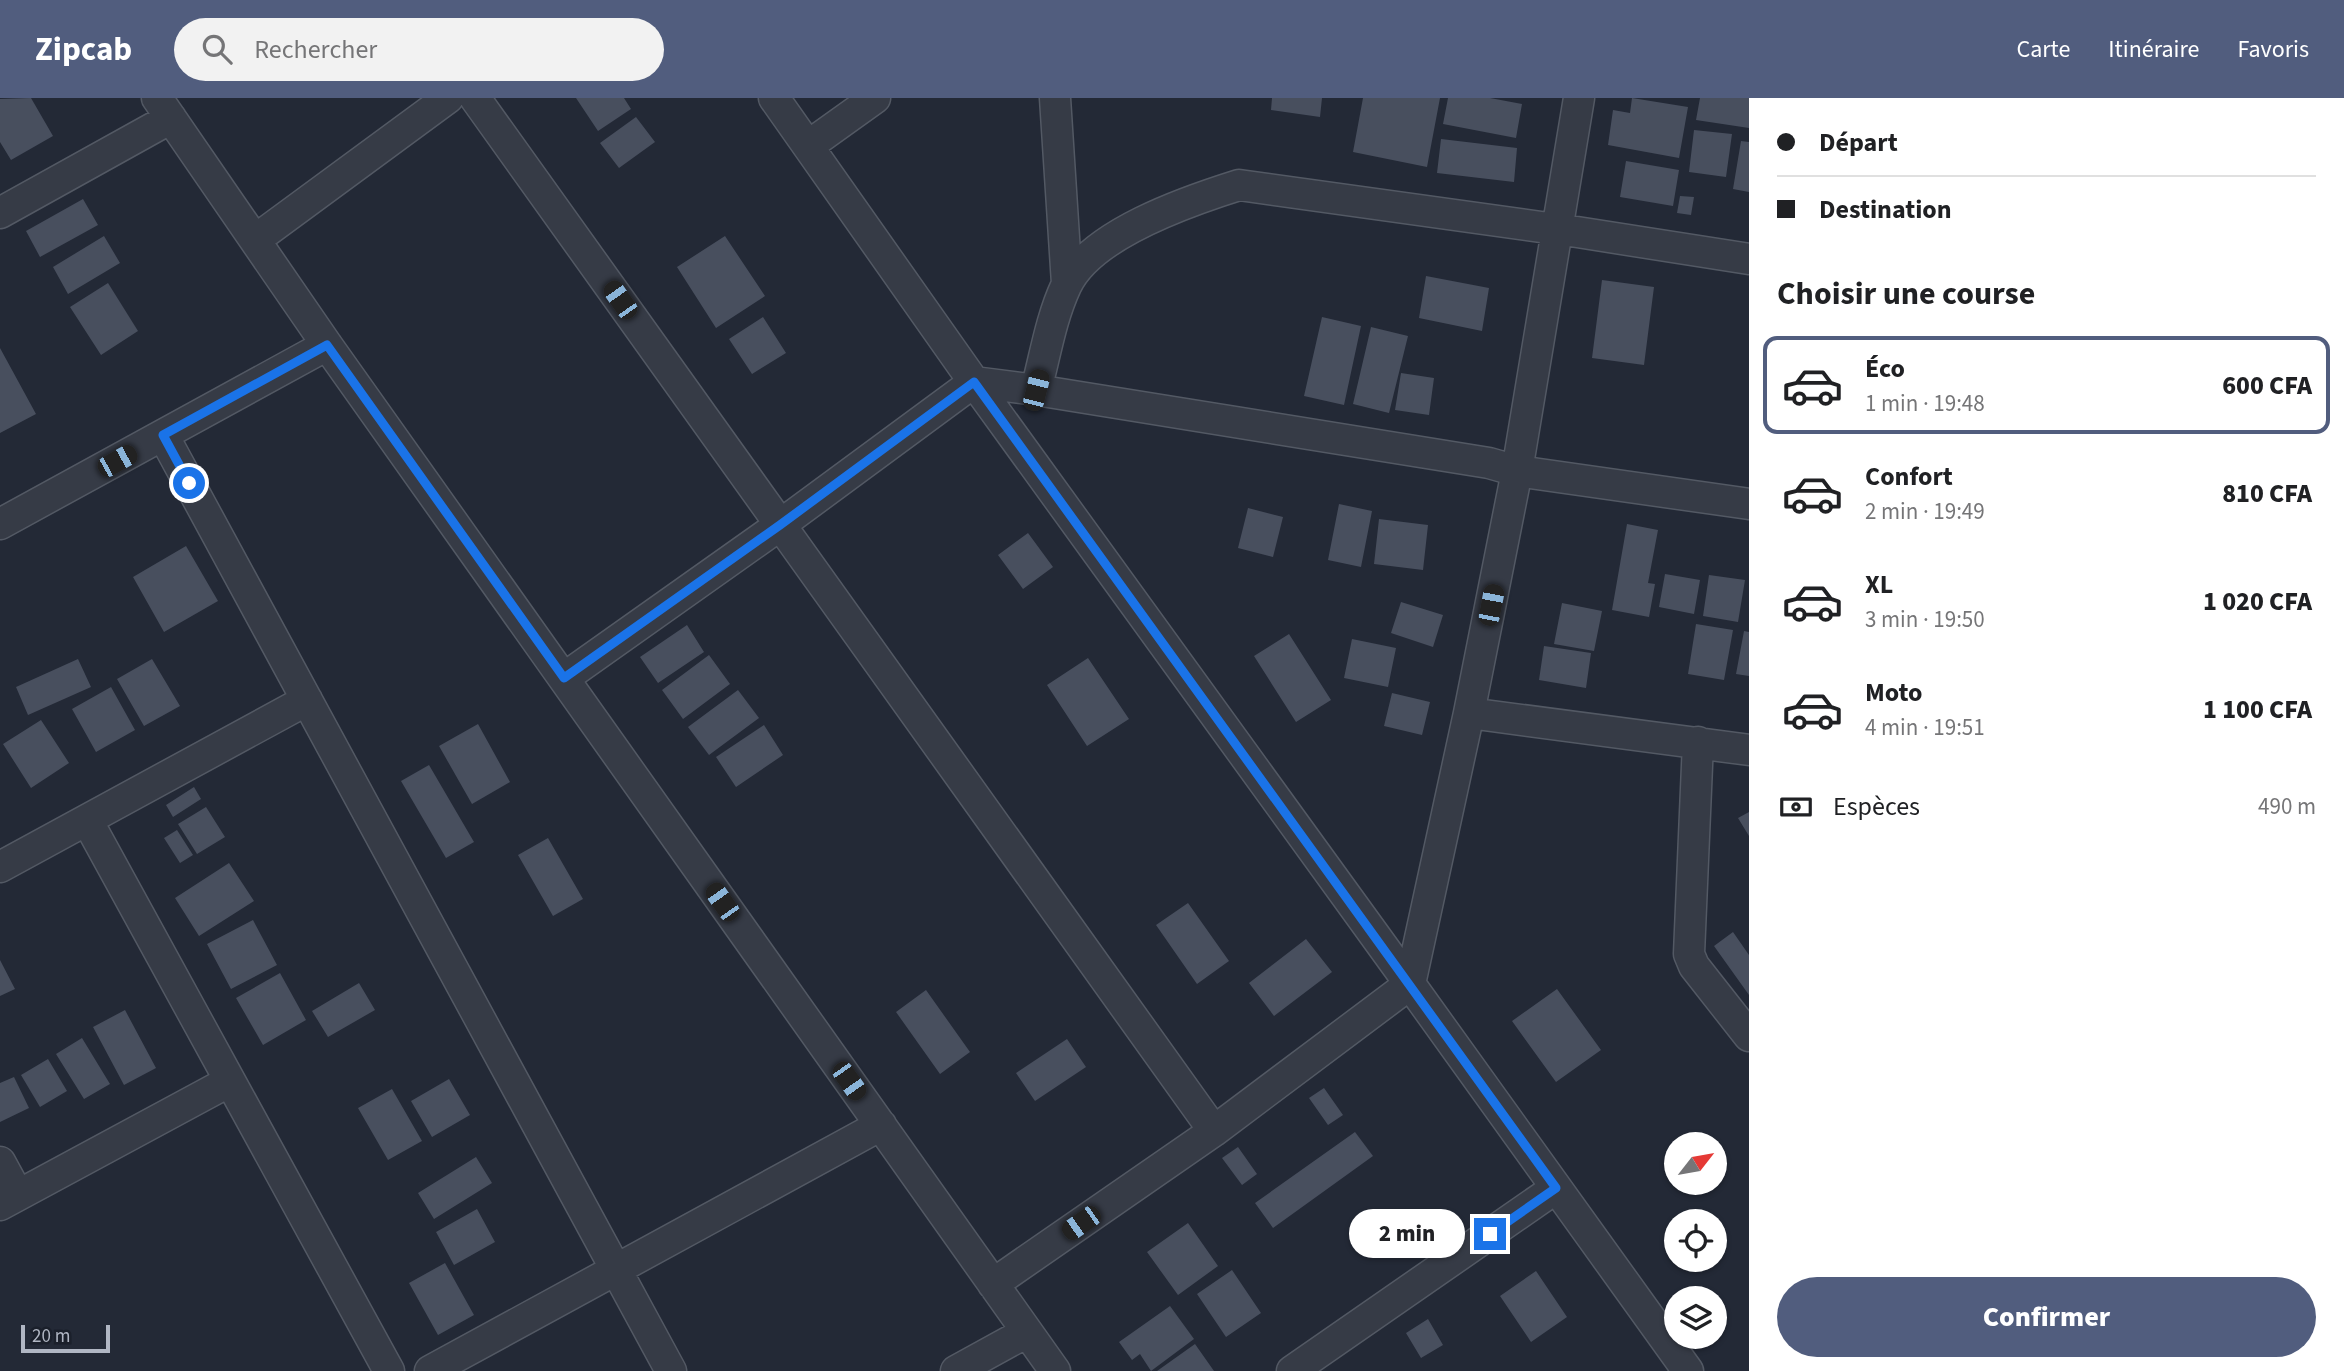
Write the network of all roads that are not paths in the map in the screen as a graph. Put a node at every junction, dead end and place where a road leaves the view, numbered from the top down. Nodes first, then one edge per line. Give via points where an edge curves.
1 (448, 98) edge
2 (475, 98) edge
3 (774, 98) edge
4 (875, 98) edge
5 (1055, 98) edge
6 (1578, 98) edge
7 (164, 108) edge
8 (808, 146) junction
9 (0, 213) edge
10 (1556, 229) junction
11 (255, 240) junction
12 (1749, 259) edge
13 (1067, 284) junction
14 (327, 345) junction
15 (974, 382) junction
16 (1036, 390) junction
17 (163, 435) junction
18 (1517, 471) junction
19 (1749, 504) edge
20 (0, 524) edge
21 (780, 525) junction
22 (564, 678) junction
23 (307, 700) junction
24 (1469, 713) junction
25 (1698, 742) junction
26 (1749, 750) edge
27 (86, 820) junction
28 (0, 867) edge
29 (1410, 984) junction
30 (1749, 1036) edge
31 (230, 1081) junction
32 (881, 1125) junction
33 (1214, 1131) junction
34 (0, 1162) edge
35 (1556, 1188) junction
36 (9, 1200) edge
37 (616, 1270) junction
38 (993, 1284) junction
39 (1027, 1332) junction
40 (389, 1371) edge
41 (430, 1371) edge
42 (671, 1371) edge
43 (956, 1371) edge
44 (1055, 1371) edge
45 (1292, 1371) edge
46 (1688, 1371) edge

1 - 11 street
2 - 21 street
3 - 8 street
4 - 8 street
5 - 13 street
6 - 10 street
7 - 9 street
7 - 11 street
8 - 15 street
10 - 12 street
10 - 13 street via 1239,185 1189,200 1121,234 1090,257
10 - 18 street
11 - 14 street
13 - 16 street
14 - 17 street
14 - 22 street
15 - 16 street
15 - 21 street
15 - 29 street
16 - 18 street
17 - 20 street
17 - 23 street
18 - 19 street
18 - 24 street
21 - 22 street
21 - 33 street
22 - 32 street
23 - 27 street
23 - 37 street
24 - 25 street
24 - 29 street
25 - 26 street
25 - 30 street via 1689,954
27 - 28 street
27 - 31 street
29 - 33 street
29 - 35 street
31 - 36 street
31 - 40 street
32 - 37 street
32 - 38 street
33 - 38 street
34 - 36 street
35 - 45 street
35 - 46 street
37 - 41 street
37 - 42 street
38 - 39 street
39 - 43 street
39 - 44 street

